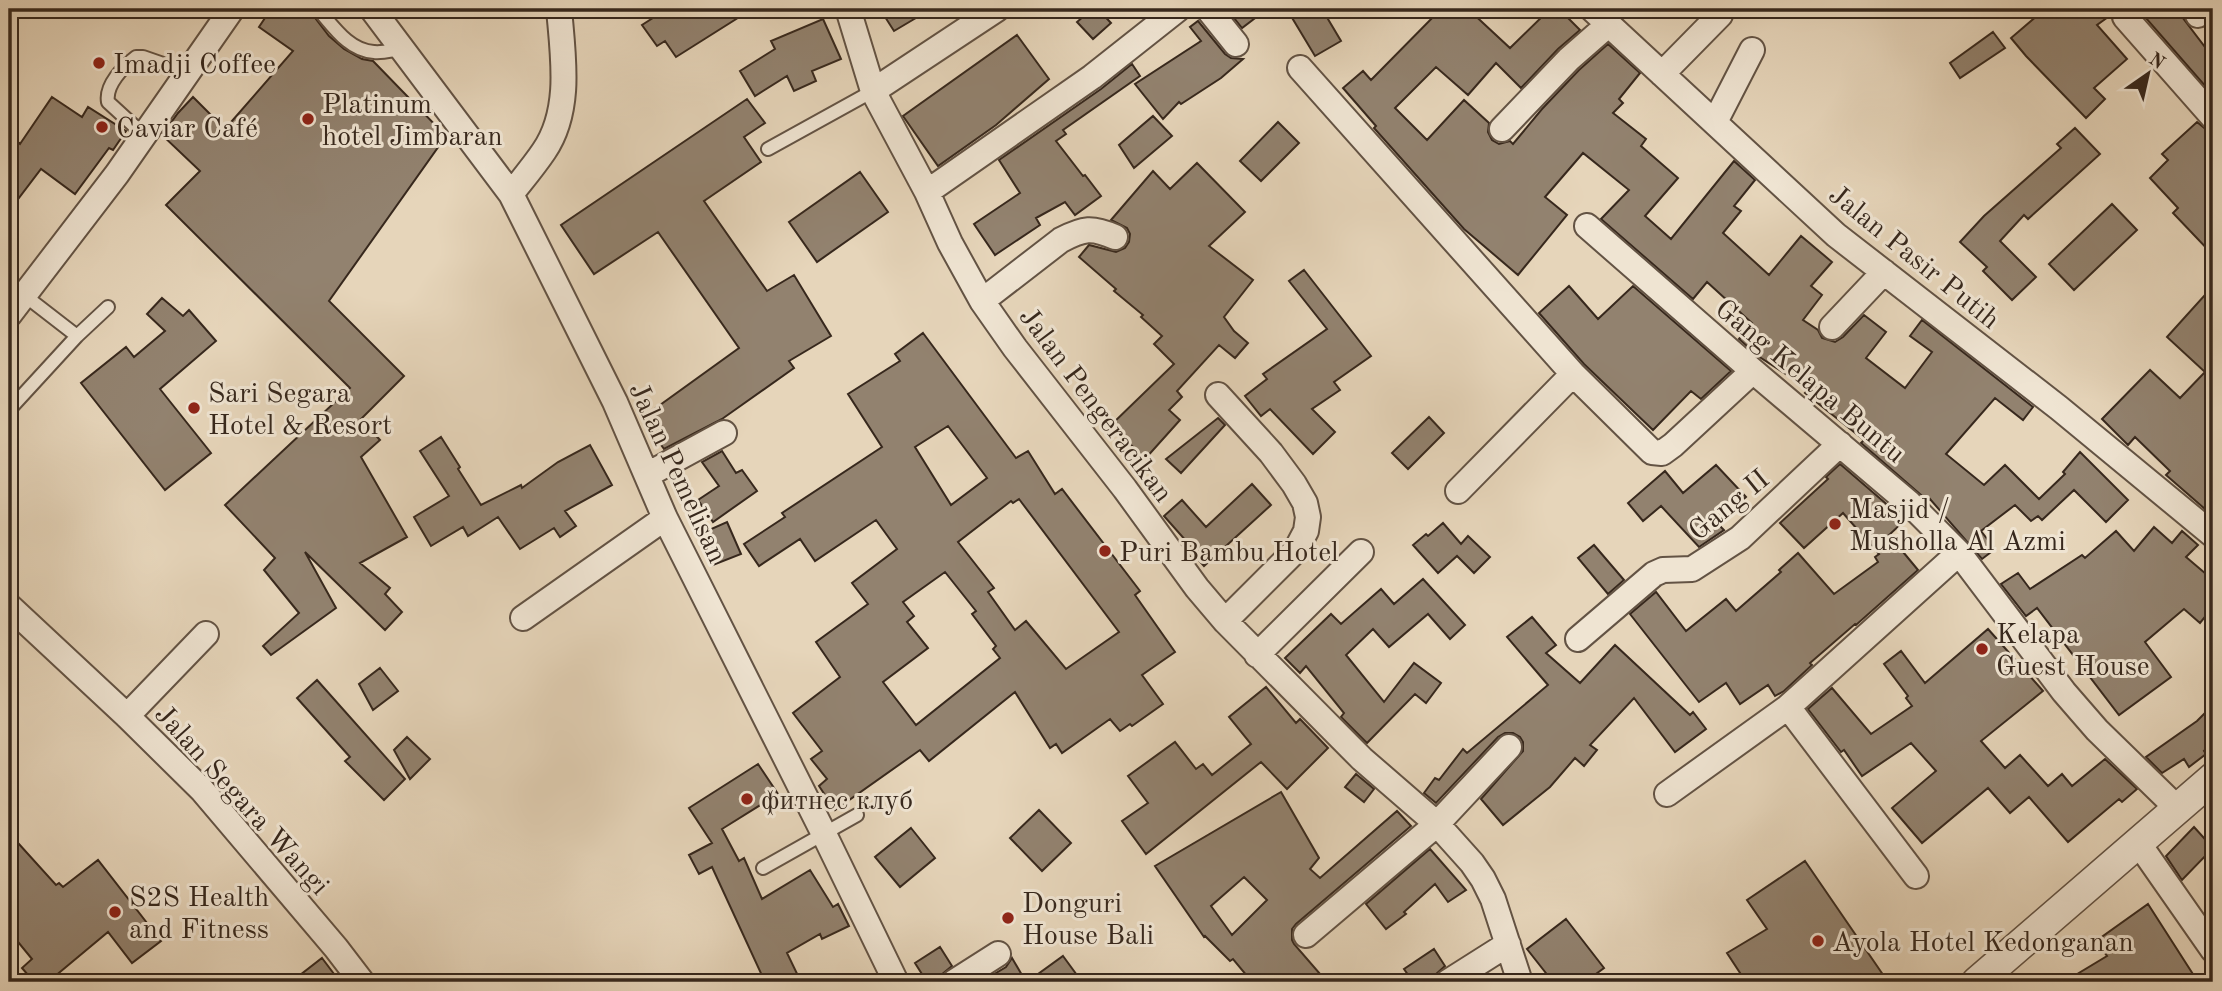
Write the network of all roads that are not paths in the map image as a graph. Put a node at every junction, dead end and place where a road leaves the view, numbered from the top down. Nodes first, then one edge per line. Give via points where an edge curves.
1 (232, 9) edge
2 (318, 9) edge
3 (372, 9) edge
4 (559, 9) edge
5 (848, 9) edge
6 (997, 9) edge
7 (1178, 9) edge
8 (1209, 9) edge
9 (1720, 15) dead end
10 (1601, 16) edge
11 (2125, 17) dead end
12 (1236, 44) dead end
13 (402, 49) junction
14 (1752, 50) dead end
15 (1300, 68) dead end
16 (189, 73) junction
17 (1662, 74) junction
18 (873, 91) junction
19 (2213, 117) edge
20 (1715, 122) junction
21 (1502, 129) dead end
22 (144, 135) junction
23 (768, 149) dead end
24 (927, 192) junction
25 (511, 194) junction
26 (1587, 226) dead end
27 (1115, 237) dead end
28 (1884, 272) junction
29 (24, 295) junction
30 (982, 301) junction
31 (108, 307) dead end
32 (9, 315) edge
33 (1832, 327) dead end
34 (77, 336) junction
35 (1753, 371) junction
36 (1573, 374) junction
37 (1218, 396) dead end
38 (9, 410) edge
39 (724, 433) dead end
40 (1840, 444) junction
41 (647, 475) junction
42 (1458, 491) dead end
43 (665, 518) junction
44 (2213, 535) edge
45 (1361, 552) dead end
46 (1959, 553) junction
47 (9, 606) edge
48 (523, 618) dead end
49 (1225, 621) junction
50 (206, 634) dead end
51 (1577, 639) dead end
52 (1257, 654) junction
53 (1788, 707) junction
54 (127, 716) junction
55 (1509, 747) dead end
56 (2213, 778) edge
57 (1667, 794) dead end
58 (2179, 810) junction
59 (857, 815) dead end
60 (1437, 824) junction
61 (824, 834) junction
62 (2139, 844) junction
63 (762, 868) dead end
64 (1916, 876) dead end
65 (1306, 935) dead end
66 (1508, 944) junction
67 (2213, 950) edge
68 (998, 954) dead end
69 (362, 982) edge
70 (896, 982) edge
71 (954, 982) edge
72 (1448, 982) edge
73 (1520, 982) edge
74 (1978, 982) edge

1 - 16 street
2 - 13 lane via 358,49
3 - 13 street, Jalan Pemelisan
4 - 25 street via 564,74 561,111 546,150
5 - 18 street, Jalan Pengeracikan
6 - 18 street
7 - 24 street via 1092,78
8 - 12 street
9 - 17 street
10 - 17 street, Jalan Pasir Putih
10 - 21 street via 1569,59
11 - 19 street
13 - 25 street, Jalan Pemelisan
14 - 20 street
15 - 36 street
16 - 22 street
16 - 22 lane via 136,57 110,86 108,102
17 - 20 street, Jalan Pasir Putih
18 - 23 lane
18 - 24 street, Jalan Pengeracikan
20 - 28 street, Jalan Pasir Putih via 1836,235
22 - 29 street
24 - 30 street, Jalan Pengeracikan
25 - 41 street, Jalan Pemelisan
26 - 35 street, Gang Kelapa Buntu
27 - 30 street via 1096,229 1074,233
28 - 33 street
28 - 44 street, Jalan Pasir Putih
29 - 32 street
29 - 34 lane
30 - 49 street, Jalan Pengeracikan
31 - 34 lane
34 - 38 lane
35 - 36 street via 1659,453 1651,451
35 - 40 street, Gang Kelapa Buntu
36 - 42 street
37 - 49 street via 1294,484 1307,517 1296,550
39 - 41 street
40 - 46 street, Gang Kelapa Buntu
40 - 51 street, Gang II via 1740,538 1692,569 1654,574
41 - 43 street, Jalan Pemelisan
43 - 48 street
43 - 61 street, Jalan Pemelisan
45 - 52 street
46 - 53 street
46 - 58 street, Gang Kelapa Buntu via 2064,692
47 - 54 street, Jalan Segara Wangi
49 - 52 street, Jalan Pengeracikan
50 - 54 street
52 - 60 street, Jalan Pengeracikan via 1363,759
53 - 57 street
53 - 64 street
54 - 69 street, Jalan Segara Wangi via 202,790
55 - 60 street
56 - 58 street
58 - 62 street
59 - 61 lane
60 - 65 street
60 - 66 street, Jalan Pengeracikan via 1483,878
61 - 63 lane
61 - 70 street, Jalan Pemelisan
62 - 67 street
62 - 74 street
66 - 72 street
66 - 73 street, Jalan Pengeracikan
68 - 71 street

